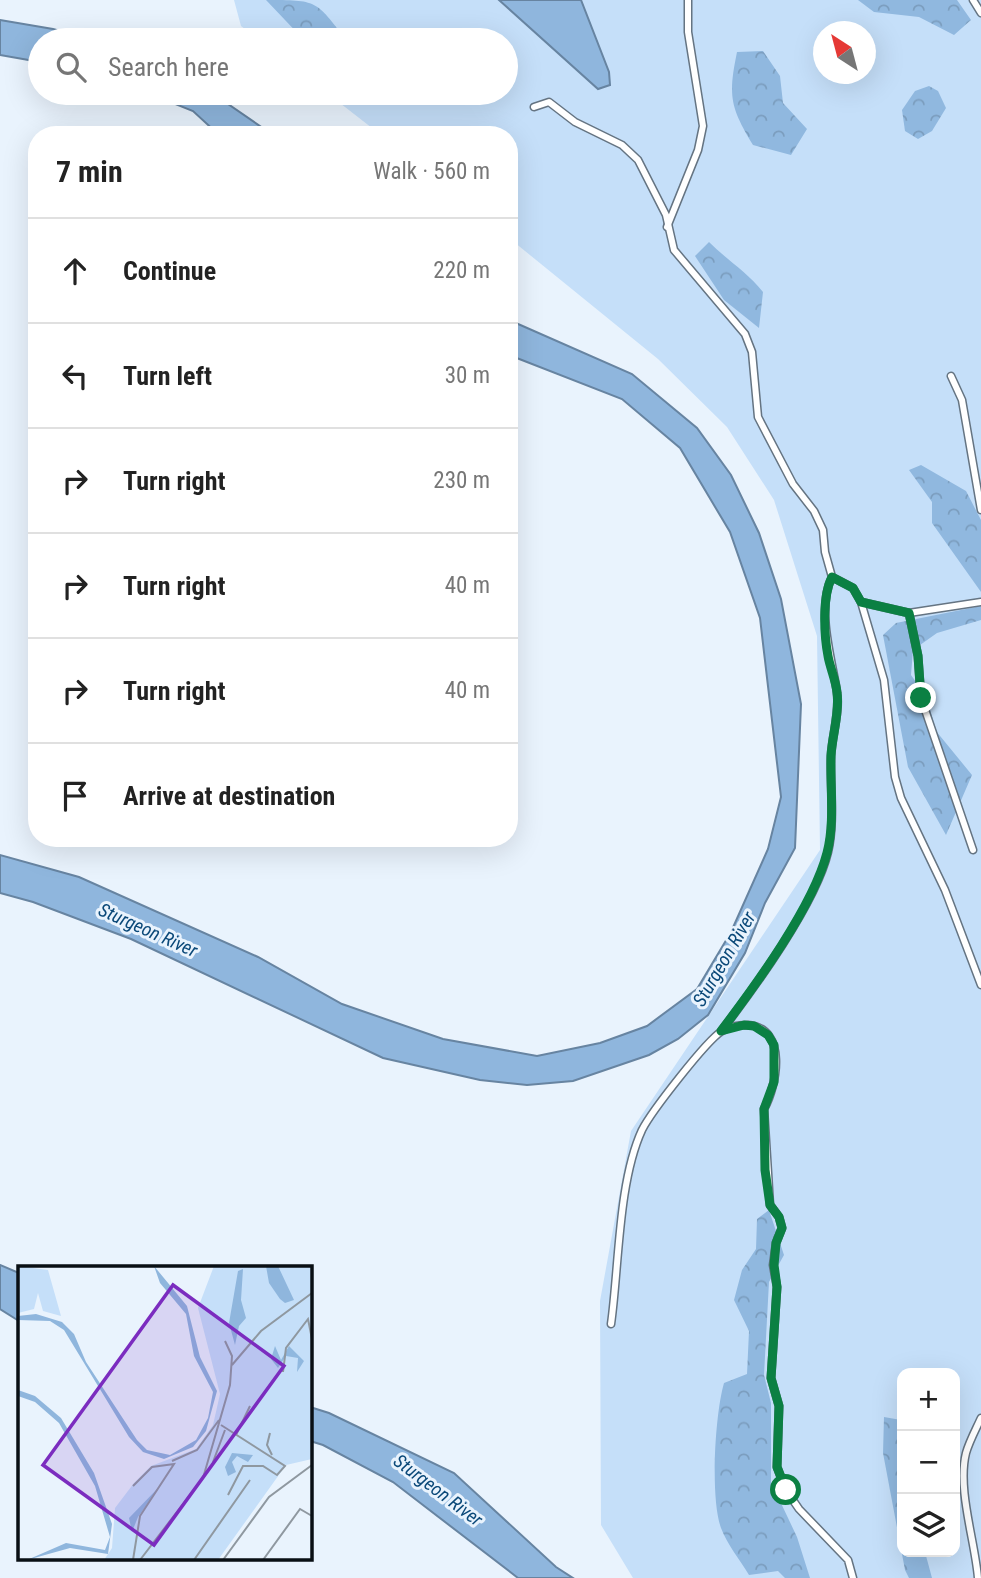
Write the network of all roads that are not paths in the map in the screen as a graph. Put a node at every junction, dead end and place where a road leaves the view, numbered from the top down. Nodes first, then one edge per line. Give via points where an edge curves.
1 (688, 0) edge
2 (973, 0) edge
3 (981, 13) edge
4 (534, 107) dead end
5 (667, 229) junction
6 (951, 376) dead end
7 (981, 510) edge
8 (832, 577) junction
9 (861, 602) junction
10 (981, 602) edge
11 (909, 613) junction
12 (973, 850) dead end
13 (981, 985) edge
14 (721, 1031) junction
15 (611, 1324) dead end
16 (981, 1418) edge
17 (853, 1578) edge
18 (978, 1578) edge

1 - 5 lane via 688,32 702,126 698,150
2 - 3 lane
4 - 5 lane via 549,103 575,122 622,145 649,178 666,215
5 - 8 lane via 674,250 745,334 752,352 758,417 823,530
6 - 7 lane via 961,400
8 - 9 lane via 853,588
8 - 14 lane via 826,623 838,694 828,851 797,919
9 - 11 lane
9 - 13 lane via 884,680 901,798 945,890
10 - 11 lane
11 - 12 lane via 921,698
14 - 15 lane via 651,1114 641,1133 625,1201
14 - 17 lane via 754,1026 774,1045 774,1082 764,1109 770,1205 782,1228 774,1265 777,1287 771,1378 779,1406 777,1467 799,1509 848,1560
16 - 18 lane via 965,1463

